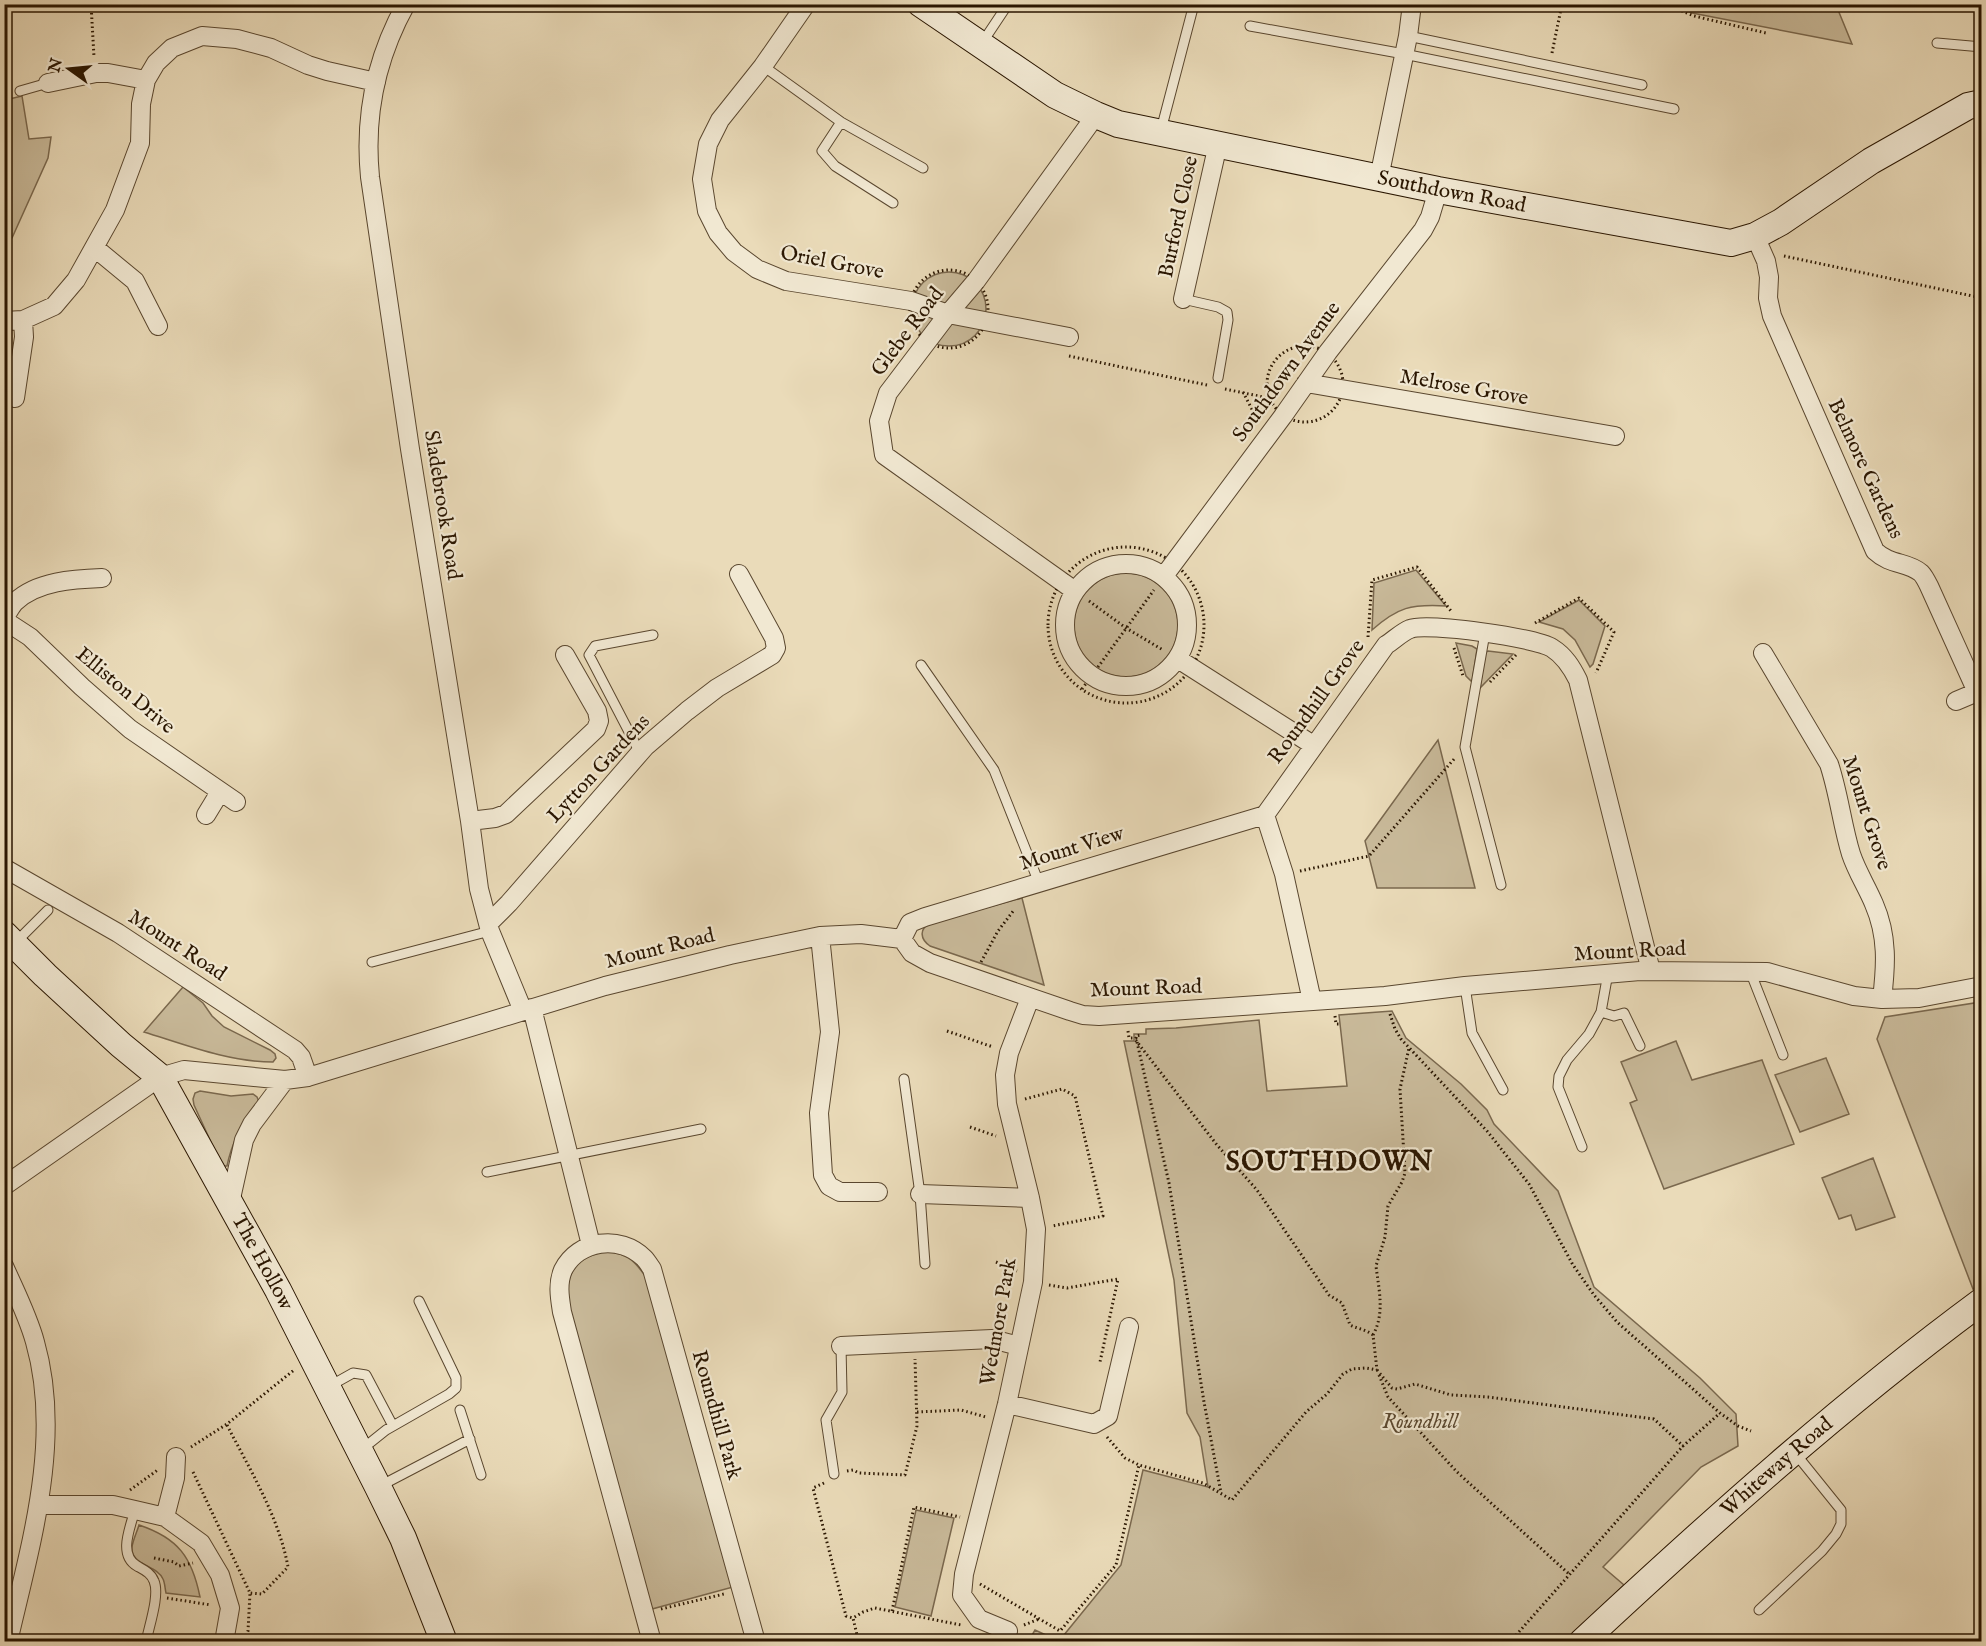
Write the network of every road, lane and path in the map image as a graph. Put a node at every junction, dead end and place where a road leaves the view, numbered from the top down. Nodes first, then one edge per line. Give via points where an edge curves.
1 (91, 4) edge
2 (406, 4) edge
3 (806, 4) edge
4 (921, 4) edge
5 (1008, 4) edge
6 (1194, 4) edge
7 (1412, 4) edge
8 (1562, 4) edge
9 (1665, 4) edge
10 (1250, 26) dead end
11 (1766, 33) dead end
12 (1555, 39) dead end
13 (1937, 43) dead end
14 (980, 45) junction
15 (1406, 45) junction
16 (1982, 47) edge
17 (763, 66) junction
18 (96, 73) junction
19 (146, 80) junction
20 (376, 82) junction
21 (48, 83) joint
22 (1642, 85) dead end
23 (20, 91) dead end
24 (1982, 103) edge
25 (1674, 109) dead end
26 (1096, 115) junction
27 (841, 122) junction
28 (1161, 132) junction
29 (1218, 144) junction
30 (924, 168) dead end
31 (1379, 178) junction
32 (1438, 190) junction
33 (893, 202) dead end
34 (1759, 244) junction
35 (94, 248) junction
36 (1982, 298) edge
37 (1183, 299) joint
38 (948, 314) junction
39 (4, 321) edge
40 (23, 321) junction
41 (158, 326) dead end
42 (1069, 337) joint
43 (1219, 383) joint
44 (1306, 383) junction
45 (1209, 386) dead end
46 (1243, 392) junction
47 (15, 398) dead end
48 (1269, 398) dead end
49 (1259, 422) dead end
50 (1615, 436) dead end
51 (1168, 570) junction
52 (739, 574) dead end
53 (102, 578) dead end
54 (1068, 586) junction
55 (1451, 611) dead end
56 (4, 619) edge
57 (1532, 624) dead end
58 (1126, 628) junction
59 (653, 635) dead end
60 (1484, 640) junction
61 (1368, 642) dead end
62 (1520, 651) dead end
63 (1763, 653) dead end
64 (565, 655) dead end
65 (1184, 664) junction
66 (921, 665) dead end
67 (1578, 680) junction
68 (1086, 683) junction
69 (1979, 691) edge
70 (1956, 701) dead end
71 (1313, 745) junction
72 (1465, 747) junction
73 (640, 753) junction
74 (220, 792) junction
75 (236, 802) dead end
76 (206, 815) dead end
77 (1265, 815) junction
78 (470, 821) junction
79 (4, 868) edge
80 (1284, 874) junction
81 (1034, 884) junction
82 (1501, 885) dead end
83 (48, 910) dead end
84 (489, 927) junction
85 (820, 936) junction
86 (10, 939) edge
87 (902, 939) junction
88 (372, 962) dead end
89 (978, 966) dead end
90 (1750, 970) junction
91 (1651, 971) junction
92 (1608, 974) junction
93 (1466, 986) junction
94 (1982, 986) edge
95 (1030, 998) junction
96 (1882, 999) junction
97 (1312, 1001) junction
98 (528, 1010) junction
99 (1601, 1012) junction
100 (1391, 1017) dead end
101 (947, 1031) dead end
102 (1640, 1046) dead end
103 (1409, 1048) junction
104 (1008, 1053) junction
105 (1783, 1055) dead end
106 (160, 1077) junction
107 (308, 1077) junction
108 (904, 1079) dead end
109 (285, 1080) junction
110 (1503, 1090) dead end
111 (1007, 1104) junction
112 (970, 1127) dead end
113 (701, 1129) dead end
114 (1017, 1144) junction
115 (1582, 1147) dead end
116 (570, 1156) junction
117 (487, 1172) dead end
118 (4, 1186) edge
119 (878, 1192) dead end
120 (920, 1194) junction
121 (1030, 1198) junction
122 (230, 1203) junction
123 (1036, 1229) junction
124 (591, 1245) junction
125 (924, 1264) dead end
126 (4, 1266) edge
127 (1033, 1281) junction
128 (419, 1301) dead end
129 (1982, 1301) edge
130 (1129, 1327) dead end
131 (1373, 1335) junction
132 (914, 1343) junction
133 (841, 1346) joint
134 (1019, 1346) junction
135 (311, 1357) junction
136 (1099, 1370) dead end
137 (1377, 1370) junction
138 (326, 1388) junction
139 (460, 1410) dead end
140 (917, 1412) junction
141 (1005, 1412) junction
142 (1720, 1413) junction
143 (1094, 1424) junction
144 (227, 1425) junction
145 (393, 1426) junction
146 (1751, 1431) dead end
147 (470, 1439) junction
148 (1683, 1446) junction
149 (359, 1451) junction
150 (1794, 1451) junction
151 (176, 1457) junction
152 (1139, 1465) junction
153 (834, 1474) junction
154 (481, 1475) dead end
155 (378, 1487) junction
156 (1221, 1494) junction
157 (39, 1505) junction
158 (113, 1505) junction
159 (135, 1510) junction
160 (165, 1517) junction
161 (977, 1521) junction
162 (153, 1558) dead end
163 (197, 1561) dead end
164 (964, 1574) junction
165 (1569, 1575) junction
166 (741, 1589) junction
167 (250, 1593) dead end
168 (156, 1596) junction
169 (210, 1598) dead end
170 (1759, 1610) dead end
171 (892, 1611) junction
172 (644, 1612) junction
173 (852, 1618) junction
174 (979, 1619) junction
175 (1008, 1631) dead end
176 (8, 1641) edge
177 (146, 1641) edge
178 (224, 1641) edge
179 (444, 1641) edge
180 (652, 1641) edge
181 (756, 1641) edge
182 (837, 1641) edge
183 (1510, 1641) edge
184 (1582, 1641) edge

1 - 18 path
2 - 20 street, Sladebrook Road via 387,44
3 - 17 street, Oriel Grove
4 - 14 street, Southdown Road
5 - 14 lane
6 - 28 lane
7 - 15 street
8 - 12 path
9 - 11 path via 1694,16
10 - 15 lane
13 - 16 lane
14 - 26 street, Southdown Road via 1055,95
15 - 22 lane
15 - 25 lane
15 - 31 street
17 - 27 lane
17 - 38 street, Oriel Grove via 720,120 708,144 702,179 707,211 718,233 734,252 757,269 786,281 911,301
18 - 19 street
18 - 21 street
19 - 20 street via 172,48 191,39 216,36 257,43 308,65
19 - 35 street via 140,142 115,210
20 - 78 street, Sladebrook Road via 368,125 370,177
21 - 23 lane
24 - 34 street, Southdown Road via 1968,106 1871,160 1780,222
26 - 28 street, Southdown Road via 1118,124
26 - 38 street, Glebe Road
27 - 30 lane
27 - 33 lane via 822,151 835,166
28 - 29 street, Southdown Road
29 - 31 street, Southdown Road
29 - 37 street, Burford Close
31 - 32 street, Southdown Road
32 - 34 street, Southdown Road via 1713,240
32 - 44 street, Southdown Avenue via 1424,230
34 - 36 path
34 - 69 street, Belmore Gardens via 1769,277 1772,316 1875,551 1884,560 1921,573
35 - 40 street via 76,280 54,306
35 - 41 street via 135,281
37 - 43 lane via 1227,312
38 - 42 street, Oriel Grove
38 - 54 street, Glebe Road via 888,393 879,421 884,455
39 - 40 street
40 - 47 street
42 - 45 path via 1065,355
43 - 46 path
44 - 50 street, Melrose Grove
44 - 51 street, Southdown Avenue
46 - 48 path
46 - 49 path
51 - 54 street via 1130,564 1106,567
51 - 54 path via 1156,553 1112,548 1071,569
51 - 58 path
51 - 65 street via 1185,606 1188,624
51 - 65 path via 1189,579 1200,600 1204,624 1201,647
52 - 73 street, Lytton Gardens via 776,648 687,711
53 - 56 street, Elliston Drive via 73,579 37,588 16,601
54 - 58 path
54 - 68 street via 1066,641
54 - 68 path via 1050,609 1048,632 1053,654 1065,674
55 - 61 path via 1417,567 1372,580
56 - 74 street, Elliston Drive via 30,637 130,729
57 - 67 path via 1579,598 1614,632 1594,675
58 - 65 path
58 - 68 path
59 - 73 lane via 595,646 589,655
60 - 62 path
60 - 67 street, Roundhill Grove via 1533,641 1552,647 1570,664
60 - 71 street, Roundhill Grove via 1428,626 1410,629 1386,645
60 - 72 lane
63 - 96 street, Mount Grove via 1829,764 1836,784 1850,851 1884,933
64 - 78 street via 597,711 596,729 506,814
65 - 68 street via 1146,684 1131,687
65 - 68 path via 1174,687 1153,699 1128,704 1104,700
65 - 71 street
66 - 81 lane via 994,770
67 - 91 street, Roundhill Grove
69 - 70 street, Belmore Gardens
71 - 77 street, Roundhill Grove
72 - 80 path via 1369,856
72 - 82 lane
73 - 84 street, Lytton Gardens
74 - 75 street, Elliston Drive
74 - 76 street
77 - 80 street
77 - 81 street, Mount View
78 - 84 street, Sladebrook Road via 479,889
79 - 107 street, Mount Road via 118,933 295,1050
80 - 97 street
81 - 87 street, Mount View via 925,916 910,923
81 - 89 path via 998,931
83 - 86 lane
84 - 88 lane
84 - 98 street, Sladebrook Road
85 - 87 street, Mount Road via 861,934
85 - 98 street, Mount Road via 605,986
85 - 119 street via 830,1032 819,1113 823,1175 829,1186 840,1192
86 - 106 street, The Hollow via 112,1037
87 - 95 street, Mount Road via 912,953 930,963
90 - 91 street, Mount Road
90 - 96 street, Mount Road via 1854,996
90 - 105 lane
91 - 92 street, Mount Road
92 - 93 street, Mount Road
92 - 99 lane
93 - 97 street, Mount Road
93 - 110 lane via 1472,1033
94 - 96 street, Mount Road via 1919,998
95 - 97 street, Mount Road via 1083,1015 1099,1016
95 - 104 street, Wedmore Park
98 - 107 street, Mount Road
98 - 116 street
99 - 102 lane via 1614,1016 1624,1013
99 - 115 lane via 1559,1076 1558,1088
100 - 103 path
101 - 104 path
103 - 131 path via 1400,1089 1405,1173 1388,1206 1385,1237 1376,1266 1381,1305
103 - 142 path via 1487,1131 1529,1184 1573,1265 1617,1322
104 - 111 street, Wedmore Park
106 - 109 street, Mount Road via 184,1070
106 - 118 street
106 - 122 street, The Hollow
107 - 109 street, Mount Road
108 - 120 lane
109 - 122 street via 244,1140
111 - 114 street, Wedmore Park
111 - 123 path via 1062,1089 1075,1096 1103,1216
112 - 114 path
113 - 116 lane
114 - 121 street, Wedmore Park
116 - 117 lane
116 - 124 street
120 - 121 street
120 - 125 lane
121 - 123 street, Wedmore Park
122 - 135 street, The Hollow
123 - 127 street, Wedmore Park
124 - 166 street, Roundhill Park via 604,1243 631,1250 652,1269
124 - 172 street via 576,1254 563,1271 558,1292
126 - 157 street via 35,1343 42,1380 44,1464
127 - 134 street, Wedmore Park
127 - 136 path via 1067,1288 1118,1279
128 - 145 lane via 456,1378 456,1388
129 - 150 street, Whiteway Road
130 - 143 street via 1108,1416
131 - 137 path
131 - 156 path via 1350,1325 1342,1303 1329,1295 1257,1190 1135,1039 1169,1183
132 - 133 street
132 - 134 street via 992,1339
132 - 140 path
133 - 153 lane via 842,1392 826,1420
134 - 141 street, Wedmore Park
135 - 138 street, The Hollow
135 - 144 path
137 - 148 path via 1397,1389 1415,1384 1451,1395 1654,1419
137 - 156 path via 1352,1369 1343,1374 1232,1500
137 - 165 path via 1388,1397 1457,1472
138 - 145 lane via 353,1373 366,1375
138 - 149 street, The Hollow
139 - 147 lane
140 - 141 path
140 - 153 path via 905,1475 852,1470
141 - 143 street
141 - 161 street, Wedmore Park
142 - 146 path
142 - 148 path
143 - 152 path via 1125,1458
144 - 151 path
144 - 167 path via 261,1492 288,1567 262,1594
145 - 149 lane
147 - 154 lane
147 - 155 lane
148 - 165 path
149 - 155 street, The Hollow
150 - 170 lane via 1841,1510 1841,1524 1822,1551
150 - 184 street, Whiteway Road
151 - 158 path
151 - 160 street
152 - 156 path via 1203,1483
152 - 164 path via 1116,1564 1060,1631
153 - 173 path via 829,1482 813,1488 846,1616
155 - 179 street, The Hollow
157 - 158 street
157 - 176 street
158 - 159 street
159 - 160 street
159 - 168 lane via 125,1550 130,1562 150,1574
160 - 178 street via 201,1542 220,1575 231,1608
161 - 164 street, Wedmore Park
161 - 171 path via 914,1507
162 - 163 path via 179,1566
164 - 174 street, Wedmore Park via 962,1595
165 - 183 path
166 - 172 path
166 - 181 street, Roundhill Park
168 - 169 path via 212,1605
168 - 177 lane
171 - 173 path via 875,1608
171 - 174 path via 967,1627
172 - 180 street
173 - 182 path via 857,1635
174 - 175 street

